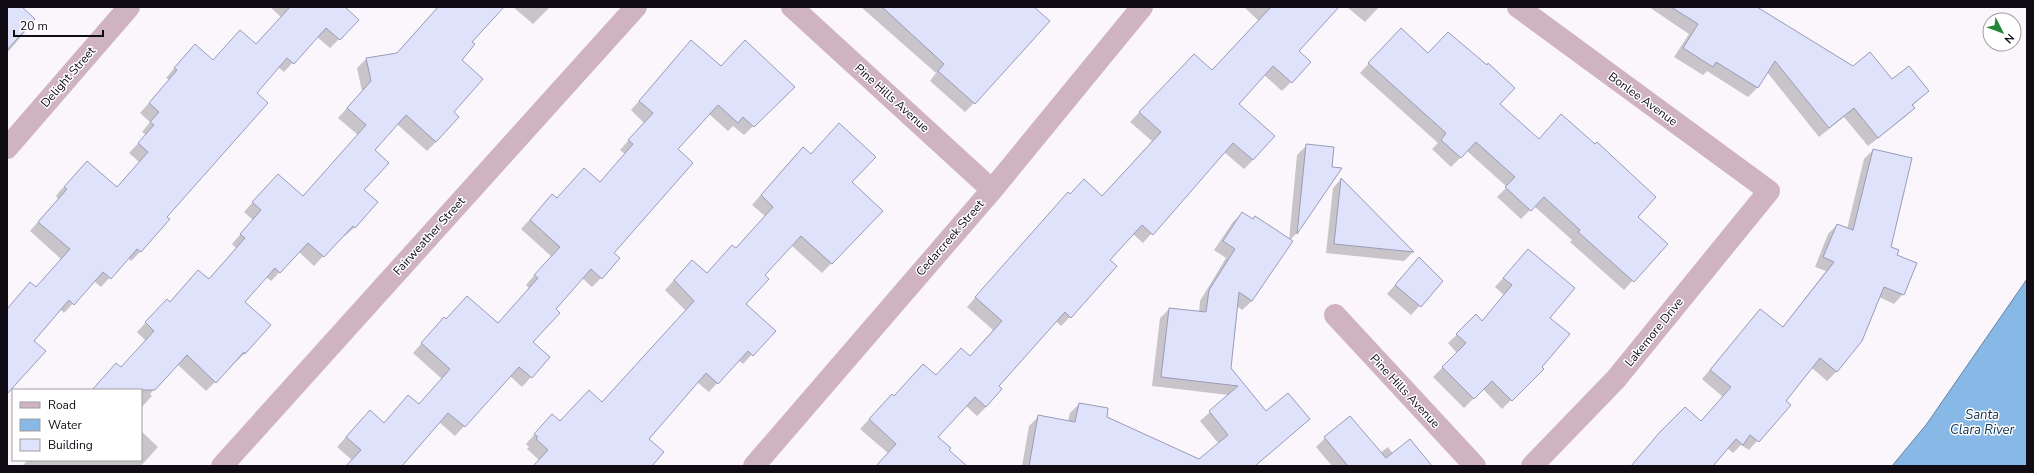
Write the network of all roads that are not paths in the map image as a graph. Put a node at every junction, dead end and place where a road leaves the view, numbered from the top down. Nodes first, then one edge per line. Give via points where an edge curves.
1 (129, 7) edge
2 (636, 7) edge
3 (792, 7) edge
4 (1142, 7) edge
5 (1518, 7) edge
6 (7, 148) edge
7 (992, 190) junction
8 (1769, 191) joint
9 (1335, 315) dead end
10 (222, 466) edge
11 (754, 466) edge
12 (1475, 466) edge
13 (1532, 466) edge

1 - 6 street, Delight Street
2 - 10 street, Fairweather Street
3 - 7 street, Pine Hills Avenue
4 - 7 street, Cedarcreek Street
5 - 8 street, Bonlee Avenue
7 - 11 street, Cedarcreek Street
8 - 13 street, Lakemore Drive via 1616,379
9 - 12 street, Pine Hills Avenue

